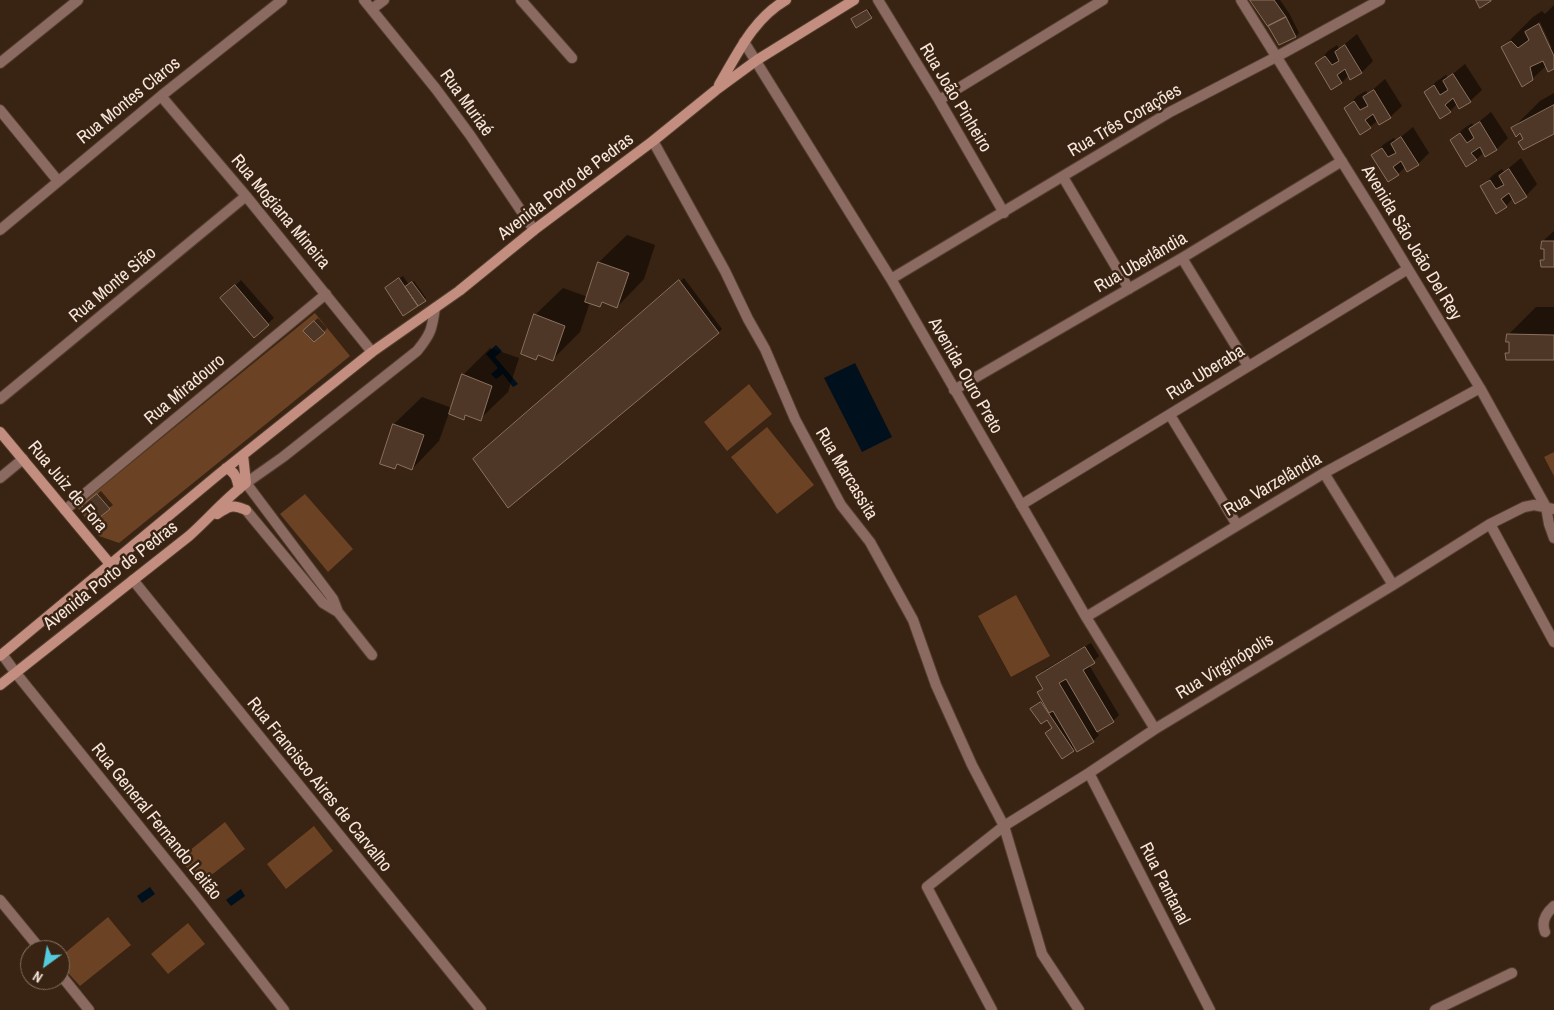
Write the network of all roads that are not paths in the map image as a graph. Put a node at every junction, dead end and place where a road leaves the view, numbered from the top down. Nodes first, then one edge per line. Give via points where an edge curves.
1 (78, 0) edge
2 (282, 0) edge
3 (364, 0) edge
4 (384, 0) edge
5 (521, 0) edge
6 (786, 0) edge
7 (854, 0) edge
8 (878, 0) edge
9 (1103, 0) edge
10 (1241, 0) edge
11 (1380, 0) edge
12 (372, 9) junction
13 (744, 42) junction
14 (1276, 57) junction
15 (572, 58) dead end
16 (757, 60) junction
17 (0, 63) edge
18 (716, 90) junction
19 (160, 96) junction
20 (939, 100) junction
21 (0, 110) edge
22 (653, 141) junction
23 (1342, 161) junction
24 (1063, 177) junction
25 (58, 181) junction
26 (246, 196) junction
27 (1004, 213) junction
28 (0, 230) edge
29 (534, 230) junction
30 (1182, 258) junction
31 (1408, 268) junction
32 (891, 279) junction
33 (1129, 289) junction
34 (326, 294) junction
35 (435, 308) junction
36 (372, 352) junction
37 (1248, 366) junction
38 (1480, 388) junction
39 (954, 390) junction
40 (0, 399) edge
41 (1170, 415) junction
42 (0, 432) edge
43 (243, 455) junction
44 (22, 459) junction
45 (226, 468) junction
46 (1324, 474) junction
47 (0, 478) edge
48 (242, 486) junction
49 (1021, 505) junction
50 (1550, 508) edge
51 (65, 510) junction
52 (246, 510) joint
53 (207, 520) junction
54 (1490, 524) junction
55 (1237, 525) junction
56 (1554, 538) edge
57 (110, 564) junction
58 (133, 580) junction
59 (1393, 585) junction
60 (338, 612) junction
61 (1086, 617) junction
62 (1554, 642) edge
63 (372, 654) dead end
64 (1, 655) edge
65 (15, 672) junction
66 (0, 685) edge
67 (1155, 729) junction
68 (1089, 773) junction
69 (1004, 826) junction
70 (0, 900) edge
71 (1554, 906) edge
72 (1546, 932) dead end
73 (32, 940) edge
74 (1512, 973) dead end
75 (70, 986) edge
76 (89, 1010) edge
77 (284, 1010) edge
78 (480, 1010) edge
79 (992, 1010) edge
80 (1079, 1010) edge
81 (1210, 1010) edge
82 (1434, 1010) edge

1 - 17 street
2 - 19 street, Rua Montes Claros
3 - 12 street, Rua Muriaé
4 - 12 street
5 - 15 street
6 - 13 main road, Avenida Porto de Pedras via 765,15
7 - 16 main road, Avenida Porto de Pedras
8 - 20 street, Rua João Pinheiro
9 - 20 street
10 - 14 street, Avenida São João Del Rey
11 - 14 street, Rua Três Corações
12 - 29 street, Rua Muriaé via 436,89
13 - 16 street, Avenida Ouro Preto
13 - 18 main road, Avenida Porto de Pedras
14 - 23 street, Avenida São João Del Rey
14 - 24 street, Rua Três Corações via 1170,112
16 - 18 main road, Avenida Porto de Pedras
16 - 32 street, Avenida Ouro Preto
18 - 22 main road, Avenida Porto de Pedras
19 - 25 street, Rua Montes Claros
19 - 26 street, Rua Mogiana Mineira
20 - 27 street, Rua João Pinheiro
21 - 25 street
22 - 29 main road, Avenida Porto de Pedras
22 - 69 street, Rua Marcassita via 725,271 765,349 794,418 841,505 870,542 913,620 936,685
23 - 30 street, Rua Uberlândia
23 - 31 street, Avenida São João Del Rey
24 - 27 street, Rua Três Corações
24 - 33 street
25 - 28 street, Rua Montes Claros
26 - 34 street, Rua Mogiana Mineira
26 - 40 street, Rua Monte Sião
27 - 32 street, Rua Três Corações
29 - 35 main road, Avenida Porto de Pedras
30 - 33 street, Rua Uberlândia
30 - 37 street
31 - 37 street, Rua Uberaba
31 - 38 street, Avenida São João Del Rey
32 - 39 street, Avenida Ouro Preto
33 - 39 street, Rua Uberlândia
34 - 36 street, Rua Mogiana Mineira
34 - 51 street, Rua Miradouro
35 - 36 main road, Avenida Porto de Pedras
35 - 48 street, Avenida Porto de Pedras via 432,329 417,350
36 - 43 main road, Avenida Porto de Pedras
37 - 41 street, Rua Uberaba
38 - 46 street, Rua Varzelândia
38 - 50 street, Avenida São João Del Rey
39 - 49 street, Avenida Ouro Preto
41 - 49 street, Rua Uberaba
41 - 55 street
42 - 44 main road, Rua Juiz de Fora
43 - 45 main road, Avenida Porto de Pedras
43 - 48 main road
44 - 47 street
44 - 51 main road, Rua Juiz de Fora
45 - 48 main road via 232,470
45 - 57 main road, Avenida Porto de Pedras
46 - 55 street, Rua Varzelândia
46 - 59 street
48 - 53 main road, Avenida Porto de Pedras
48 - 60 street via 333,599
49 - 61 street, Avenida Ouro Preto
50 - 54 street, Rua Virginópolis via 1524,506
50 - 56 street, Avenida São João Del Rey via 1549,524
51 - 57 main road, Rua Juiz de Fora
52 - 53 main road via 236,505
52 - 60 street via 323,603
53 - 58 main road, Avenida Porto de Pedras
54 - 59 street, Rua Virginópolis
54 - 62 street
55 - 61 street, Rua Varzelândia
57 - 64 main road, Avenida Porto de Pedras
58 - 65 main road, Avenida Porto de Pedras
58 - 78 street, Rua Francisco Aires de Carvalho
59 - 67 street, Rua Virginópolis
60 - 63 street
61 - 67 street, Avenida Ouro Preto
64 - 65 street, Rua General Fernando Leitão
65 - 66 main road, Avenida Porto de Pedras
65 - 77 street, Rua General Fernando Leitão
67 - 68 street, Rua Virginópolis
68 - 69 street, Rua Virginópolis
68 - 81 street, Rua Pantanal
69 - 79 street, Rua Virginópolis via 927,888
69 - 80 street, Rua Marcassita via 1042,954
70 - 73 street
71 - 72 street via 1545,918 1543,926
74 - 82 street
75 - 76 street

